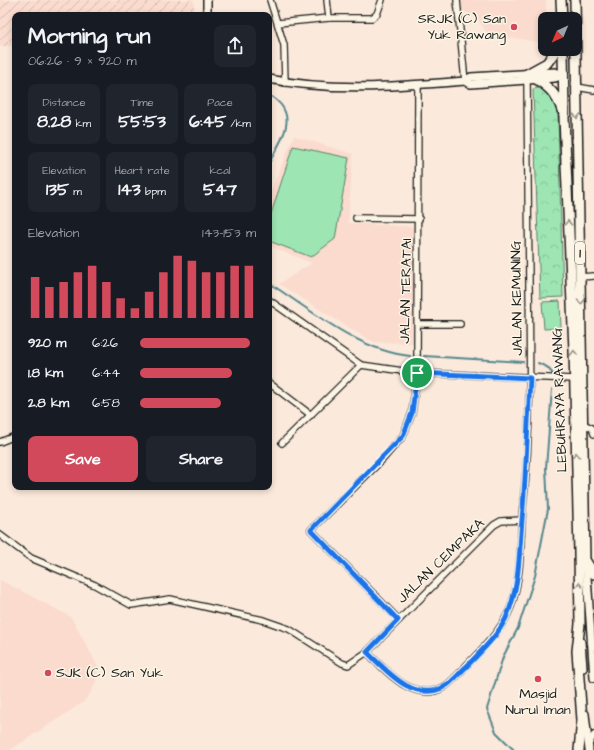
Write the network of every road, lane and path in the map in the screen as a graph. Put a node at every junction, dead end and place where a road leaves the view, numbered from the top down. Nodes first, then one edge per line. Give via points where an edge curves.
1 (207, 0) edge
2 (270, 0) edge
3 (327, 0) edge
4 (382, 0) edge
5 (457, 0) edge
6 (561, 0) edge
7 (575, 0) edge
8 (207, 12) edge
9 (562, 12) edge
10 (329, 18) junction
11 (278, 23) junction
12 (552, 56) edge
13 (563, 56) edge
14 (576, 63) junction
15 (564, 75) junction
16 (530, 77) junction
17 (272, 80) edge
18 (465, 80) junction
19 (285, 82) junction
20 (418, 84) junction
21 (577, 87) junction
22 (594, 90) edge
23 (577, 99) junction
24 (564, 117) junction
25 (356, 218) dead end
26 (419, 219) junction
27 (594, 276) edge
28 (580, 277) junction
29 (272, 304) edge
30 (418, 324) junction
31 (460, 324) dead end
32 (361, 365) junction
33 (417, 373) junction
34 (530, 378) junction
35 (574, 379) junction
36 (272, 385) edge
37 (311, 415) junction
38 (583, 424) junction
39 (594, 434) edge
40 (12, 437) edge
41 (0, 442) edge
42 (282, 443) dead end
43 (522, 520) junction
44 (0, 535) edge
45 (586, 560) junction
46 (594, 574) edge
47 (398, 620) junction
48 (580, 624) junction
49 (367, 652) junction
50 (594, 678) edge
51 (594, 735) edge
52 (588, 748) edge
53 (579, 750) edge

1 - 8 street
2 - 11 street
3 - 10 street
4 - 10 street via 378,14 372,18
5 - 18 street
6 - 9 main road
7 - 14 main road, LEBUHRAYA RAWANG / 1
10 - 11 street
11 - 19 street via 284,45
12 - 16 main road
13 - 15 main road, LEBUHRAYA RAWANG / 1
14 - 15 main road via 571,74
14 - 21 main road, LEBUHRAYA RAWANG / 1
15 - 16 street via 555,78
15 - 16 street via 555,72
15 - 23 main road
15 - 24 main road, LEBUHRAYA RAWANG / 1
16 - 18 street via 471,77
16 - 24 main road via 554,93
16 - 34 street, JALAN KEMUNING
17 - 19 street
18 - 20 street
19 - 20 street via 338,86
20 - 26 street, JALAN TERATAI
21 - 22 street
21 - 23 main road, LEBUHRAYA RAWANG / 1
23 -> 28 main road, LEBUHRAYA RAWANG / 1
35 -> 24 main road, LEBUHRAYA RAWANG / 1
25 - 26 street
26 - 30 street, JALAN TERATAI
27 - 28 street
28 -> 38 main road, LEBUHRAYA RAWANG / 1
29 - 32 street
30 - 31 street
30 - 33 street, JALAN TERATAI
32 - 33 street
32 - 37 street
33 - 34 street
33 - 47 street, JALAN TERATAI via 412,413 403,436 311,530
34 - 35 street
34 - 43 street, JALAN KEMUNING
48 -> 35 main road, LEBUHRAYA RAWANG / 1
36 - 37 street
37 - 42 street
38 - 39 street via 592,428
38 - 45 main road, LEBUHRAYA RAWANG / 1
40 - 41 street
43 - 47 street, JALAN CEMPAKA via 501,520
43 - 49 street, JALAN KEMUNING via 518,578 513,601 494,637 456,677 436,690 427,692 414,689 397,680
44 - 49 street, JALAN CEMPAKA via 31,558 95,585 131,605 170,599 263,620 289,630 348,665
45 - 46 main road
45 - 50 street, LEBUHRAYA RAWANG
47 - 49 street, JALAN CEMPAKA
48 - 52 street, LEBUHRAYA RAWANG
48 - 53 main road via 577,651 582,736
51 - 52 street

